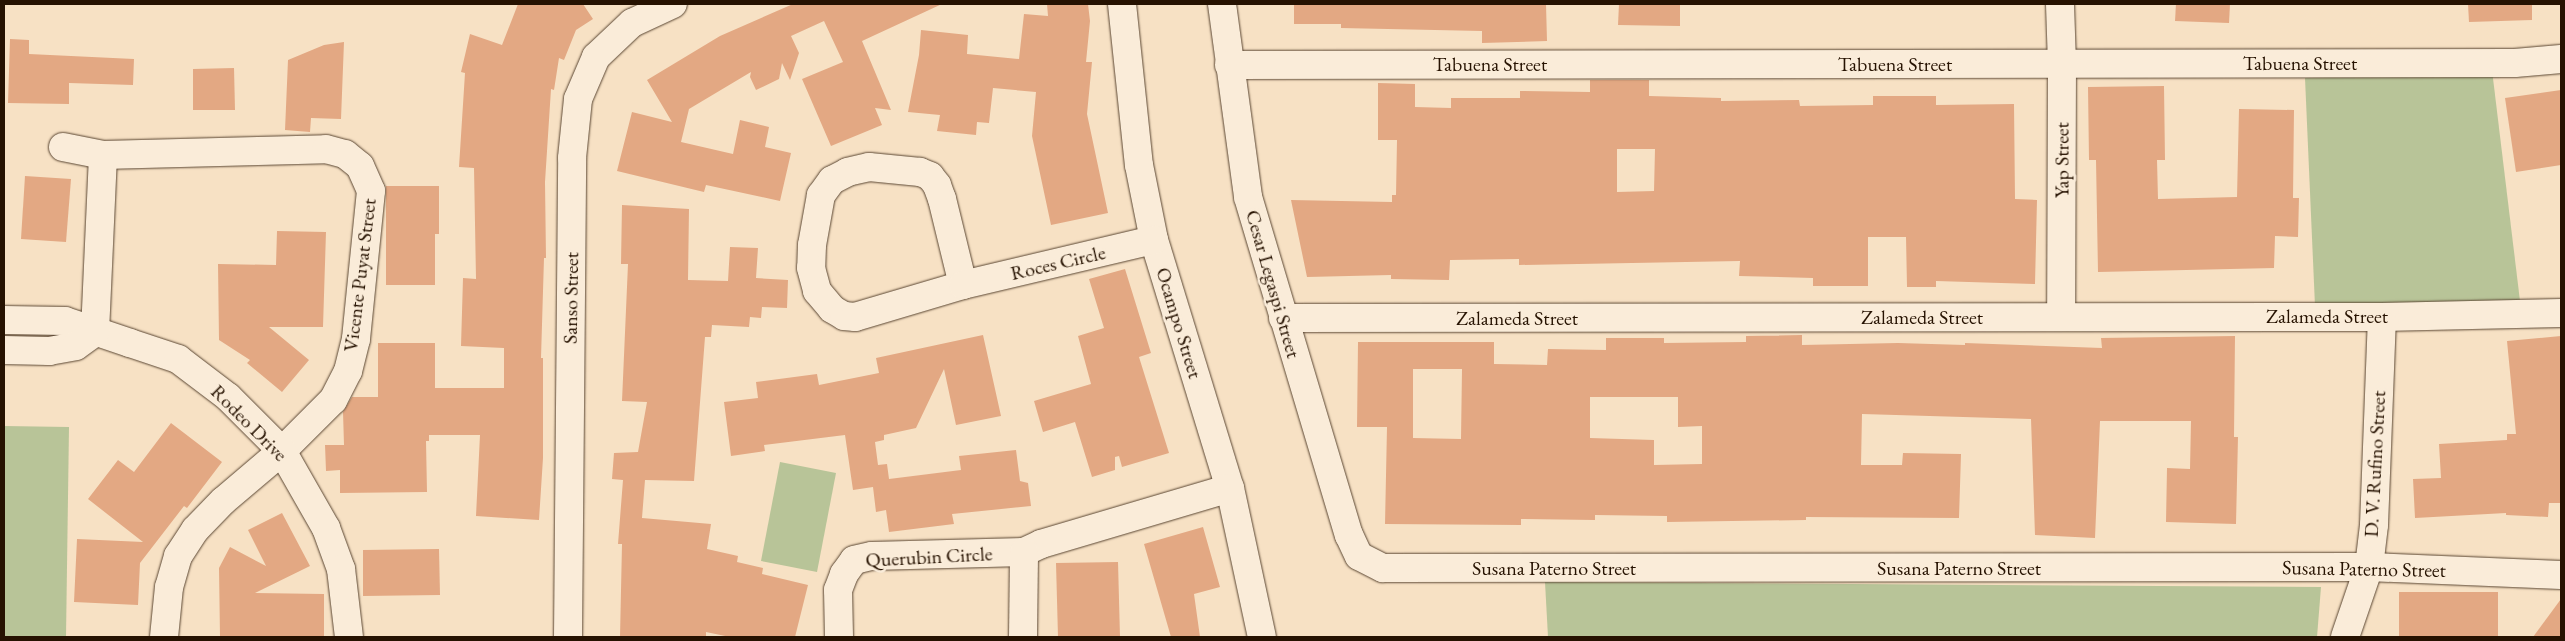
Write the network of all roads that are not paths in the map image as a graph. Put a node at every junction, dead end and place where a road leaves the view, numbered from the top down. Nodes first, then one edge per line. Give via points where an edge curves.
1 (673, 4) edge
2 (1122, 4) edge
3 (1222, 4) edge
4 (2060, 4) edge
5 (2561, 59) edge
6 (2062, 63) junction
7 (1229, 65) junction
8 (63, 146) dead end
9 (103, 154) junction
10 (1154, 240) junction
11 (963, 285) junction
12 (2561, 313) edge
13 (2382, 316) junction
14 (2060, 317) junction
15 (1283, 318) junction
16 (4, 320) edge
17 (95, 332) junction
18 (4, 350) edge
19 (282, 451) junction
20 (1230, 488) junction
21 (1024, 552) junction
22 (1360, 556) joint
23 (2369, 568) junction
24 (2561, 575) edge
25 (164, 637) edge
26 (349, 637) edge
27 (568, 637) edge
28 (838, 637) edge
29 (1023, 637) edge
30 (1262, 637) edge
31 (2345, 637) edge

1 - 27 street, Sanso Street via 632,23 596,57 578,99 572,158
2 - 10 street, Ocampo Street via 1139,165
3 - 7 street, Cesar Legaspi Street
4 - 6 street, Yap Street
5 - 6 street, Tabuena Street via 2515,63
6 - 7 street, Tabuena Street
6 - 14 street, Yap Street
7 - 15 street, Cesar Legaspi Street via 1248,197
8 - 9 street, Vicente Puyat Street
9 - 17 street
9 - 19 street, Vicente Puyat Street via 326,150 345,154 360,166 371,191 356,339 348,371 333,400
10 - 11 street, Roces Circle
10 - 20 street, Ocampo Street
11 - 11 street, Roces Circle via 855,317 844,316 832,309 817,291 812,268 812,245 821,195 832,180 869,167 930,176 942,199
12 - 13 street, Zalameda Street
13 - 14 street, Zalameda Street
13 - 23 street, D. V. Rufino Street via 2374,524
14 - 15 street, Zalameda Street
15 - 22 street, Cesar Legaspi Street via 1349,535
16 - 17 street, Rodeo Drive via 65,321
17 - 18 street via 76,346 49,351
17 - 19 street, Rodeo Drive via 178,359 228,397
19 - 25 street, Vicente Puyat Street via 223,501 195,530 178,556 169,586
19 - 26 street, Rodeo Drive via 332,544 341,569
20 - 21 street, Querubin Circle via 1041,544
20 - 30 street, Ocampo Street
21 - 28 street, Querubin Circle via 872,556 854,560 838,590
21 - 29 street
22 - 23 street, Susana Paterno Street via 1383,568
23 - 24 street, Susana Paterno Street
23 - 31 street, D. V. Rufino Street

